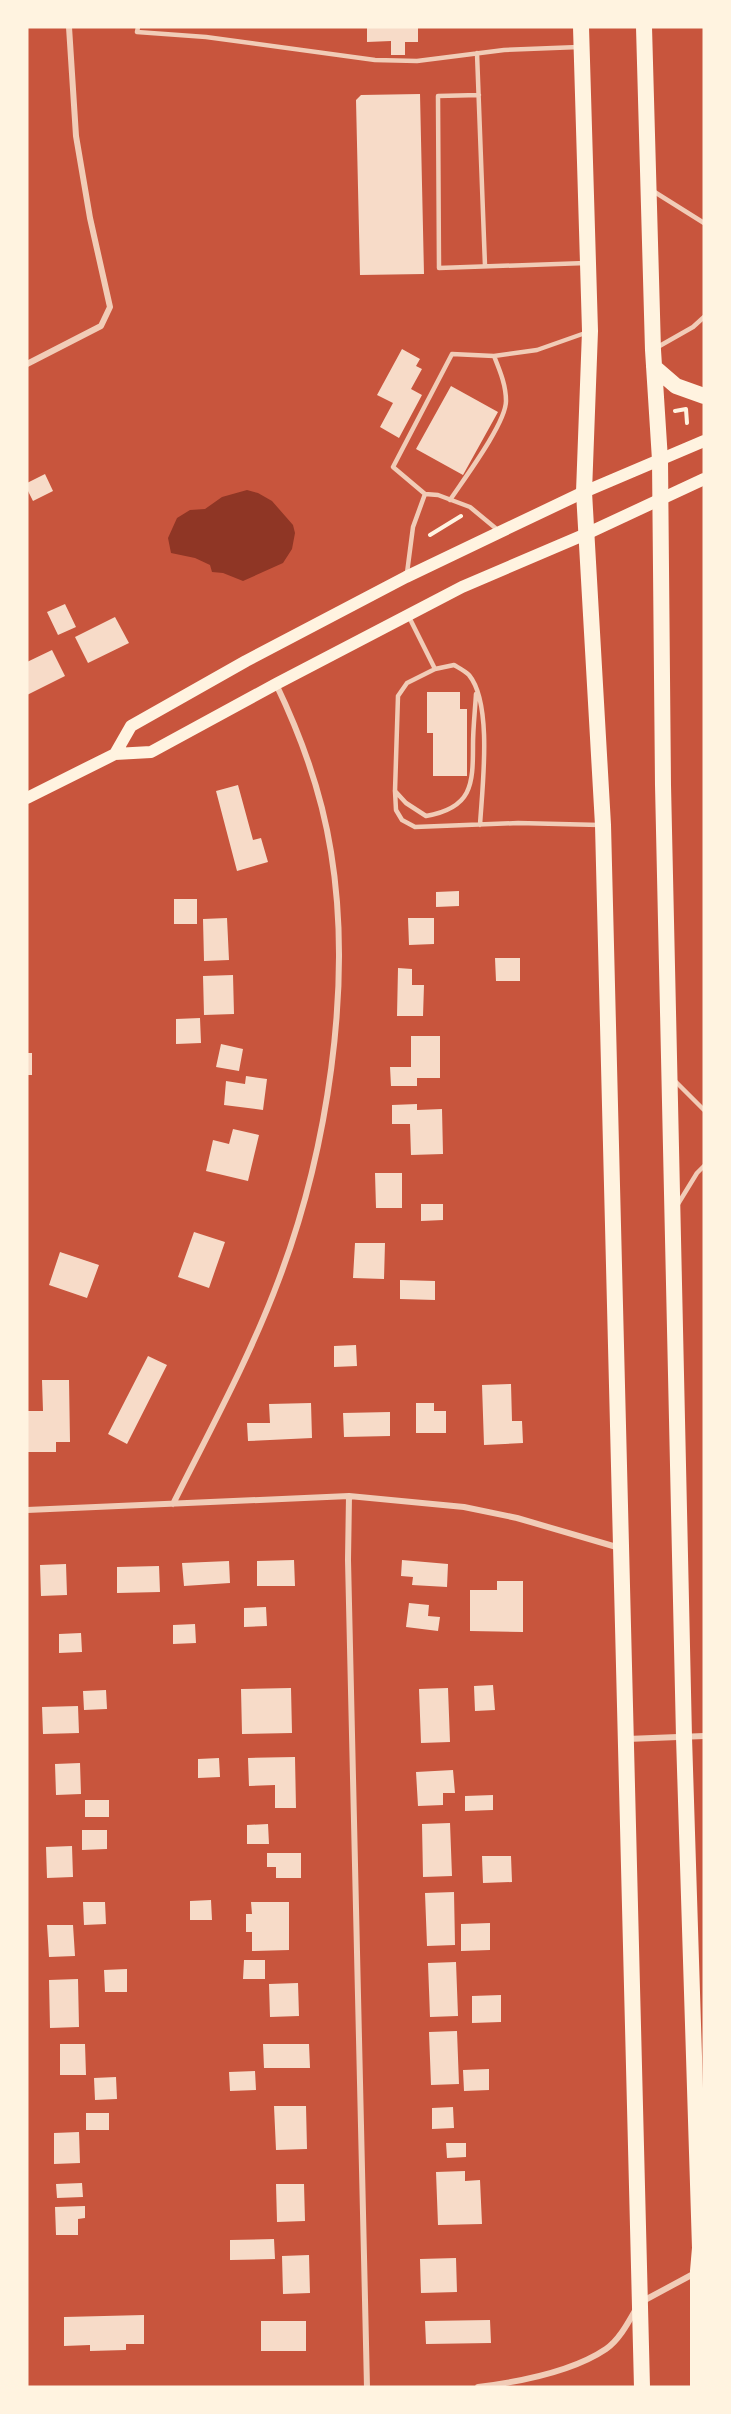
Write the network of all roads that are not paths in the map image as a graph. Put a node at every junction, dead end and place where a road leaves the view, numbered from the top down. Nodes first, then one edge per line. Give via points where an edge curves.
1 (69, 27) edge
2 (138, 27) edge
3 (581, 27) edge
4 (644, 27) edge
5 (581, 46) junction
6 (477, 53) junction
7 (479, 95) junction
8 (648, 188) junction
9 (704, 223) edge
10 (588, 263) junction
11 (485, 266) junction
12 (704, 317) edge
13 (590, 331) junction
14 (653, 350) junction
15 (495, 356) junction
16 (27, 364) edge
17 (654, 367) junction
18 (704, 396) edge
19 (704, 441) edge
20 (660, 460) junction
21 (704, 478) edge
22 (584, 492) junction
23 (425, 494) junction
24 (660, 499) junction
25 (450, 500) junction
26 (500, 532) junction
27 (586, 534) junction
28 (406, 577) junction
29 (408, 615) junction
30 (435, 669) junction
31 (276, 684) junction
32 (476, 687) junction
33 (115, 754) junction
34 (394, 791) junction
35 (27, 798) edge
36 (480, 825) junction
37 (603, 825) junction
38 (670, 1077) junction
39 (704, 1110) edge
40 (704, 1166) edge
41 (673, 1211) junction
42 (349, 1496) junction
43 (173, 1504) junction
44 (27, 1510) edge
45 (621, 1548) junction
46 (684, 1737) junction
47 (704, 1737) edge
48 (626, 1739) junction
49 (701, 2173) edge
50 (701, 2269) edge
51 (639, 2303) junction
52 (498, 2386) edge
53 (367, 2387) edge
54 (478, 2387) edge
55 (642, 2387) edge
56 (698, 2387) edge

1 - 16 street via 76,136 110,307 101,326
2 - 6 lane via 137,32 206,37 375,60 417,61
3 - 5 highway
4 - 8 highway
5 - 6 lane
5 - 10 highway
6 - 7 lane
7 - 11 lane
7 - 11 lane via 438,96 439,268
8 - 9 lane
8 - 14 highway
10 - 11 lane
10 - 13 highway
12 - 14 lane
13 - 15 lane via 537,350
13 - 22 highway
14 - 17 highway
15 - 23 lane via 452,354 393,467
15 - 25 lane via 506,404 501,420
17 - 18 highway via 676,386
17 - 20 highway
19 - 20 main road
20 - 22 main road
20 - 24 highway
21 - 24 main road
22 - 26 main road
22 - 27 highway
23 - 25 lane
23 - 28 lane via 413,527
24 - 27 main road
24 - 38 highway
25 - 26 lane via 470,507
26 - 28 main road
27 - 29 main road via 462,587
27 - 37 highway
28 - 33 main road via 131,726
29 - 30 lane
29 - 31 main road
30 - 32 lane via 454,665 468,673
30 - 34 lane via 407,682 398,696
31 - 33 main road via 151,752
31 - 43 street via 291,715 315,787 335,880 337,993 327,1089 308,1185 280,1277 246,1359
32 - 34 lane via 473,779 465,796 445,813 426,816
32 - 36 lane via 483,718
33 - 35 main road
34 - 36 lane via 396,810 402,820 415,827
36 - 37 lane
37 - 45 highway
38 - 39 lane
38 - 41 highway
40 - 41 lane
41 - 46 highway
42 - 43 street
42 - 45 street via 464,1507
42 - 53 street
43 - 44 street
45 - 48 highway
46 - 47 street
46 - 48 street
46 - 49 highway
48 - 51 highway
49 - 50 highway
50 - 51 street
50 - 56 highway
51 - 52 street via 607,2349 576,2364
51 - 55 highway
52 - 54 street

